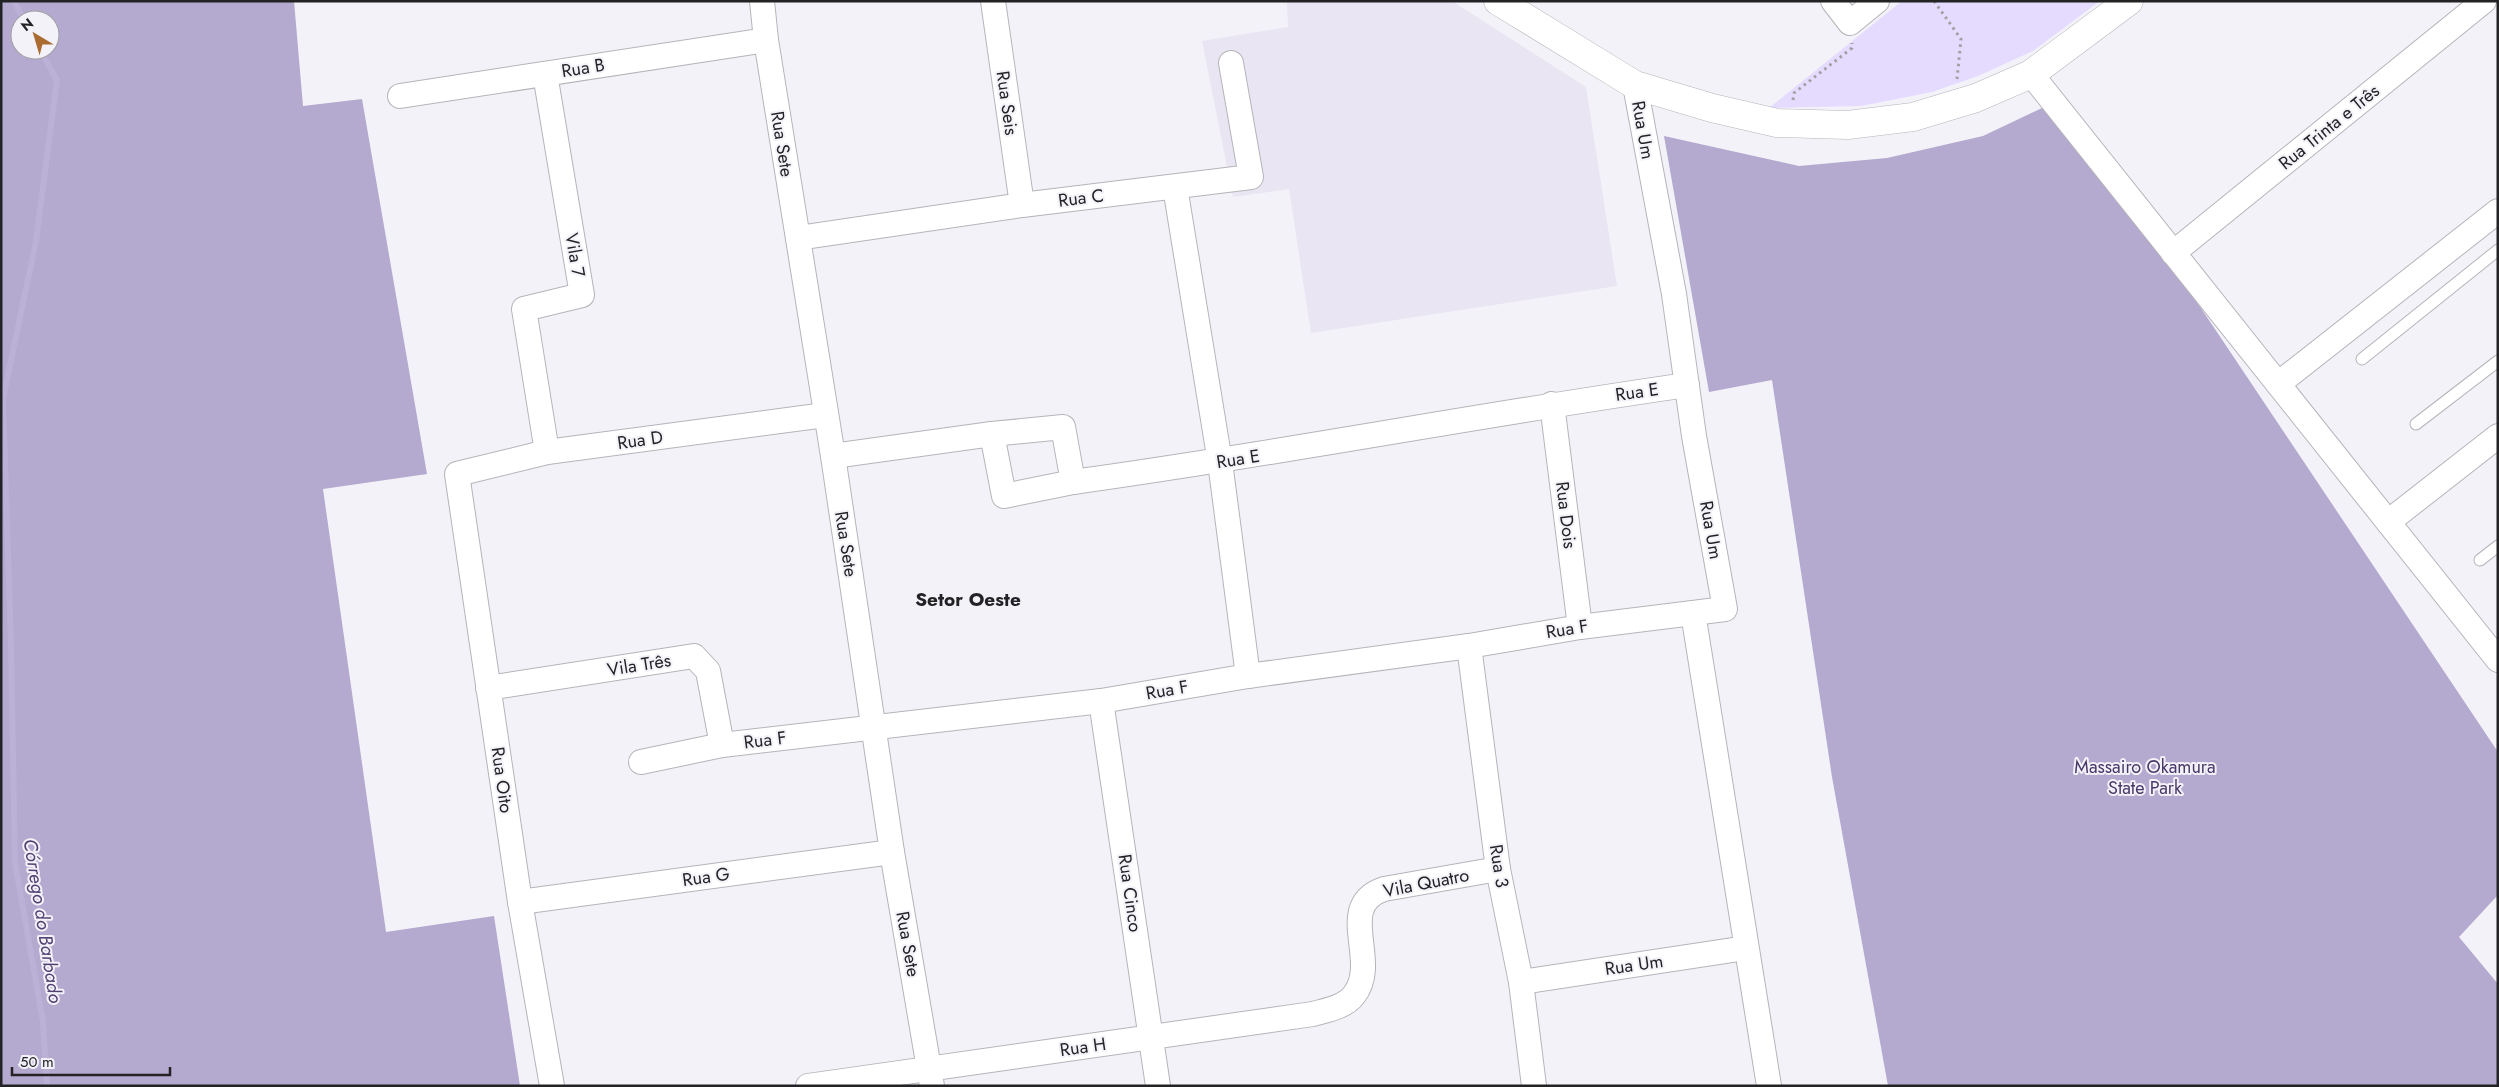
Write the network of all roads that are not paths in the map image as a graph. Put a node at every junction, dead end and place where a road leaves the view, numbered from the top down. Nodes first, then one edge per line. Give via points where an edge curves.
1 (762, 1) edge
2 (993, 1) edge
3 (1498, 1) edge
4 (1833, 1) edge
5 (1877, 1) edge
6 (2129, 1) edge
7 (2484, 1) edge
8 (766, 40) junction
9 (1231, 63) dead end
10 (545, 74) junction
11 (2030, 74) junction
12 (1635, 85) junction
13 (400, 96) dead end
14 (1175, 187) junction
15 (1022, 205) junction
16 (2498, 211) edge
17 (798, 238) junction
18 (2498, 250) edge
19 (2174, 254) junction
20 (2362, 359) dead end
21 (2498, 361) edge
22 (2278, 384) junction
23 (1687, 385) junction
24 (1552, 404) junction
25 (825, 415) junction
26 (2416, 424) dead end
27 (992, 434) junction
28 (2498, 436) edge
29 (547, 452) junction
30 (832, 456) junction
31 (1220, 462) junction
32 (457, 474) joint
33 (1072, 482) junction
34 (2388, 522) junction
35 (2498, 546) edge
36 (2480, 560) dead end
37 (1693, 613) junction
38 (1580, 627) junction
39 (1469, 646) junction
40 (2498, 660) edge
41 (1248, 676) junction
42 (488, 688) junction
43 (1102, 701) junction
44 (875, 728) junction
45 (722, 746) junction
46 (641, 762) dead end
47 (892, 852) junction
48 (1498, 869) junction
49 (520, 902) junction
50 (1746, 948) junction
51 (1521, 982) junction
52 (1354, 996) joint
53 (1151, 1038) junction
54 (931, 1077) edge
55 (552, 1086) edge
56 (808, 1086) edge
57 (1158, 1086) edge
58 (1534, 1086) edge
59 (1769, 1086) edge

1 - 8 street, Rua Sete
2 - 15 street, Rua Seis
3 - 12 main road
4 - 5 street via 1850,23
6 - 11 main road
7 - 19 street, Rua Trinta e Três
8 - 10 street, Rua B
8 - 17 street, Rua Sete
9 - 14 street, Rua C via 1251,177
10 - 13 street, Rua B
10 - 29 street, Vila 7 via 582,295 524,309
11 - 12 main road via 1976,98 1913,117 1848,125 1777,123
11 - 19 street
12 - 23 street, Rua Um via 1674,294
14 - 15 street, Rua C
14 - 31 street
15 - 17 street, Rua C
16 - 22 street
17 - 25 street, Rua Sete
18 - 20 lane
19 - 22 street
21 - 26 lane
22 - 34 street
23 - 24 street, Rua E
23 - 37 street, Rua Um via 1725,609
24 - 31 street, Rua E
24 - 38 street, Rua Dois
25 - 29 street, Rua D
25 - 30 street, Rua Sete
27 - 30 street
27 - 33 street via 1063,427
27 - 33 street, Rua E via 1004,496
28 - 34 street
29 - 32 street, Rua D
30 - 44 street, Rua Sete
31 - 33 street, Rua E
31 - 41 street
32 - 42 street, Rua Oito
34 - 40 street
35 - 36 lane
37 - 38 street, Rua F
37 - 50 street
38 - 39 street, Rua F
39 - 41 street, Rua F
39 - 48 street, Rua 3
41 - 43 street, Rua F
42 - 45 street, Vila Três via 694,656 708,671
42 - 49 street, Rua Oito
43 - 44 street, Rua F
43 - 53 street, Rua Cinco
44 - 45 street, Rua F
44 - 47 street, Rua Sete
45 - 46 street, Rua F
47 - 49 street, Rua G
47 - 54 street, Rua Sete
48 - 51 street, Rua 3
48 - 52 street, Vila Quatro via 1384,889 1370,896 1360,913 1363,970
49 - 55 street, Rua Oito
50 - 51 street, Rua Um
50 - 59 street
51 - 58 street, Rua 3
52 - 53 street, Rua H via 1336,1008 1313,1014
53 - 54 street, Rua H
53 - 57 street, Rua Cinco
54 - 56 street, Rua H

